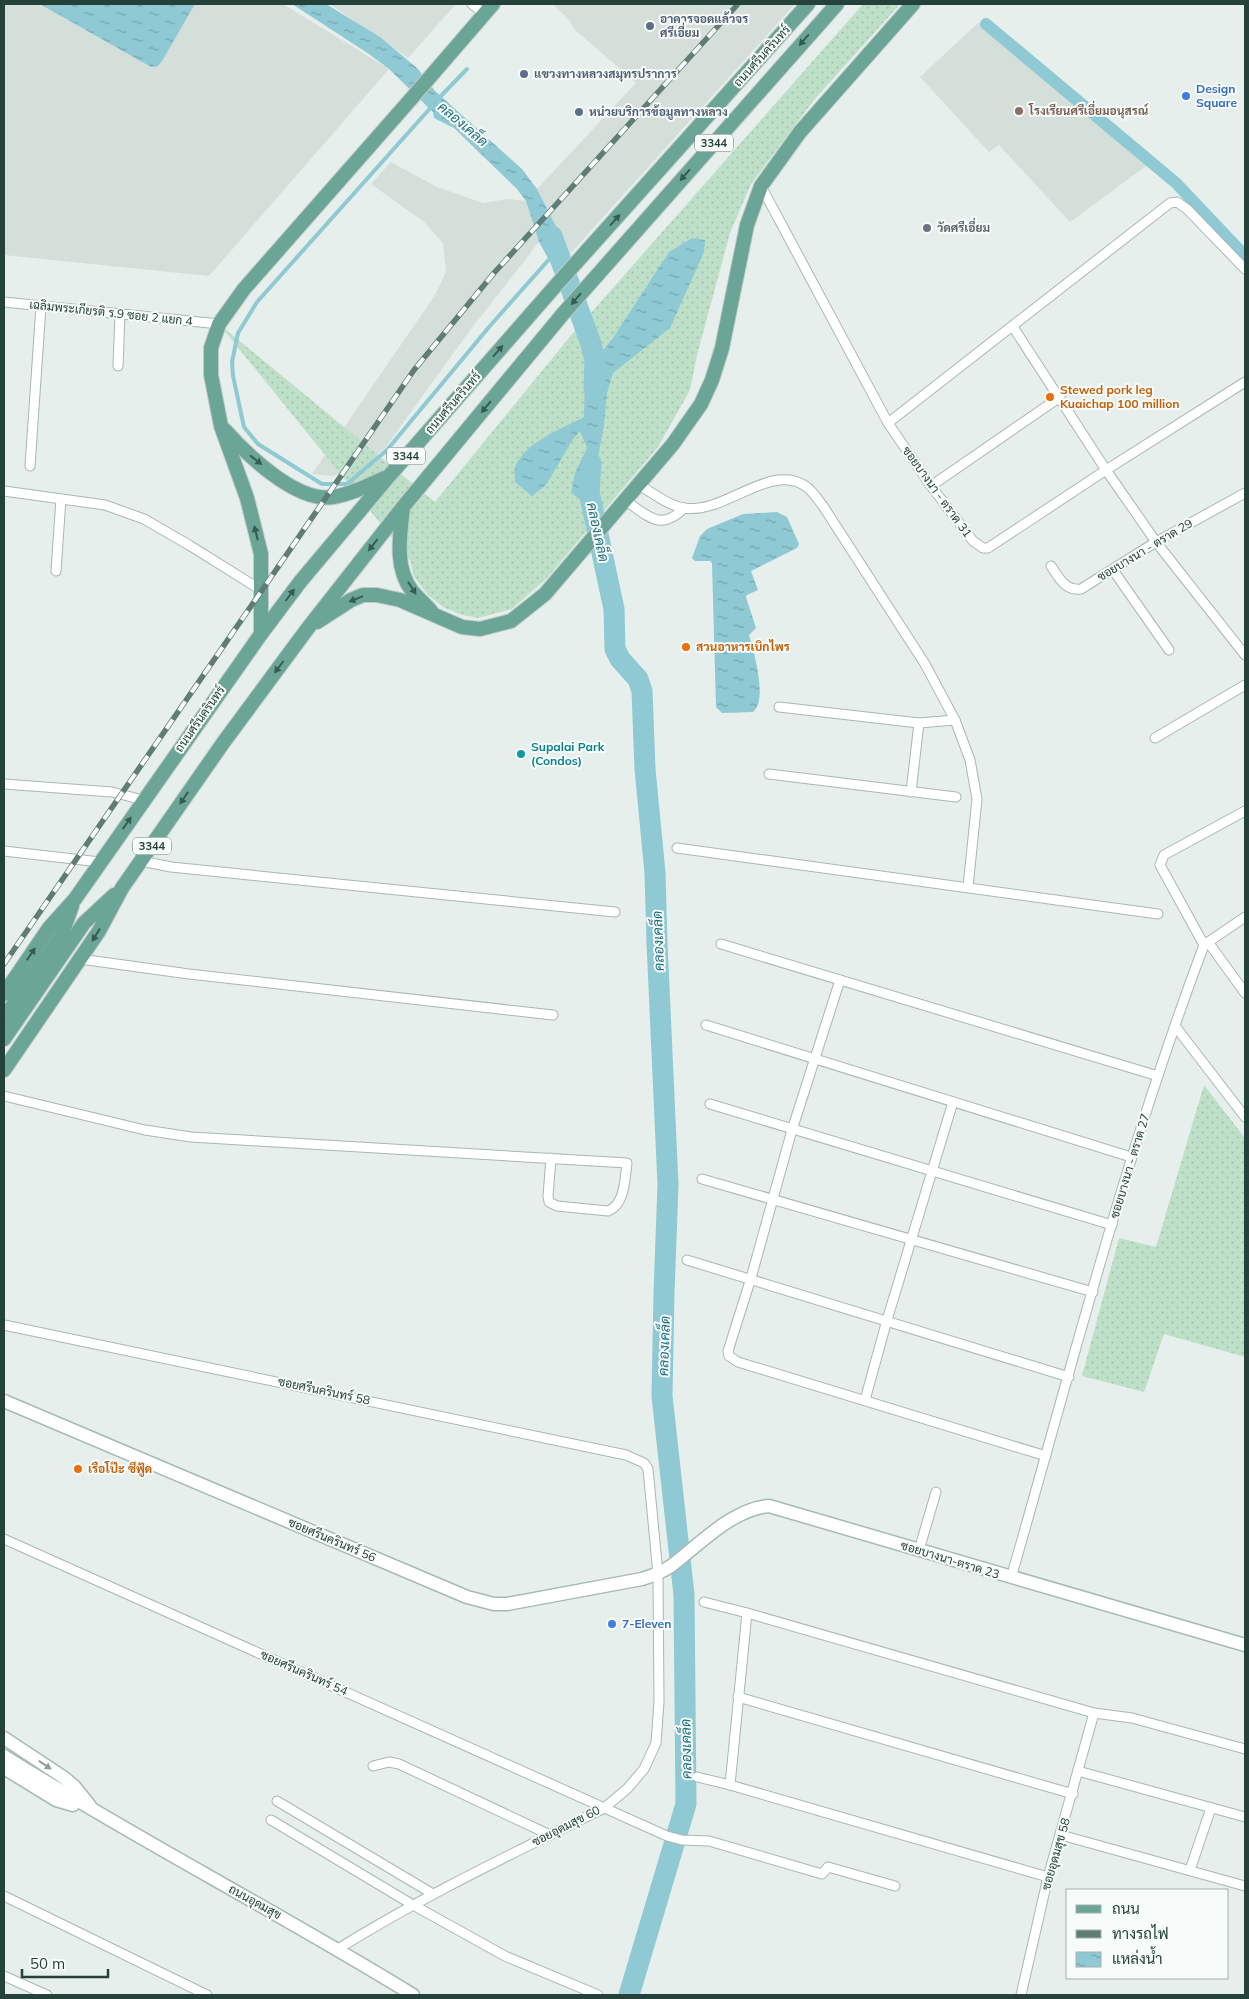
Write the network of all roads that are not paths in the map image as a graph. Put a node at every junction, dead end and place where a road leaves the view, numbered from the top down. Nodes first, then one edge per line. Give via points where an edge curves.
1 (472, 4) edge
2 (808, 4) edge
3 (837, 4) edge
4 (913, 4) edge
5 (489, 9) edge
6 (761, 186) junction
7 (1245, 269) edge
8 (4, 302) edge
9 (41, 306) junction
10 (120, 314) junction
11 (219, 324) junction
12 (1013, 326) junction
13 (118, 366) dead end
14 (1245, 382) edge
15 (1060, 397) junction
16 (888, 423) junction
17 (221, 426) junction
18 (30, 466) dead end
19 (1106, 470) junction
20 (389, 476) junction
21 (639, 485) junction
22 (931, 486) junction
23 (4, 491) edge
24 (1245, 493) edge
25 (61, 499) junction
26 (626, 501) junction
27 (403, 507) junction
28 (684, 508) junction
29 (1156, 542) junction
30 (1051, 566) dead end
31 (1113, 570) junction
32 (56, 571) dead end
33 (261, 590) junction
34 (435, 615) junction
35 (308, 628) junction
36 (261, 634) junction
37 (1169, 650) dead end
38 (1245, 655) edge
39 (1245, 685) edge
40 (779, 707) dead end
41 (955, 720) junction
42 (919, 723) junction
43 (1155, 738) dead end
44 (768, 774) dead end
45 (4, 784) edge
46 (911, 792) junction
47 (956, 797) dead end
48 (144, 800) junction
49 (1245, 811) edge
50 (677, 848) dead end
51 (4, 851) edge
52 (141, 861) junction
53 (100, 862) junction
54 (968, 887) junction
55 (122, 888) junction
56 (75, 899) junction
57 (615, 912) dead end
58 (1158, 914) dead end
59 (1245, 917) edge
60 (721, 944) dead end
61 (1206, 944) junction
62 (80, 959) junction
63 (840, 980) junction
64 (1245, 993) edge
65 (4, 994) edge
66 (553, 1015) dead end
67 (4, 1018) edge
68 (706, 1024) dead end
69 (1175, 1026) junction
70 (4, 1039) edge
71 (815, 1059) junction
72 (4, 1070) edge
73 (1158, 1076) junction
74 (4, 1096) edge
75 (953, 1102) junction
76 (710, 1104) dead end
77 (1245, 1116) edge
78 (792, 1130) junction
79 (1131, 1157) junction
80 (551, 1158) junction
81 (932, 1171) junction
82 (702, 1179) dead end
83 (773, 1200) junction
84 (1112, 1225) junction
85 (912, 1240) junction
86 (686, 1260) dead end
87 (751, 1278) junction
88 (1093, 1292) junction
89 (887, 1320) junction
90 (4, 1324) edge
91 (1069, 1376) junction
92 (4, 1400) edge
93 (865, 1400) junction
94 (1046, 1456) junction
95 (644, 1463) joint
96 (936, 1492) dead end
97 (4, 1539) edge
98 (919, 1550) junction
99 (670, 1567) joint
100 (658, 1574) junction
101 (1011, 1578) junction
102 (704, 1602) dead end
103 (747, 1613) junction
104 (1245, 1645) edge
105 (738, 1697) junction
106 (1094, 1713) junction
107 (4, 1738) edge
108 (1245, 1749) edge
109 (4, 1756) edge
110 (373, 1766) dead end
111 (4, 1768) edge
112 (1078, 1771) junction
113 (697, 1777) dead end
114 (730, 1785) junction
115 (1073, 1794) junction
116 (277, 1801) dead end
117 (604, 1808) junction
118 (1211, 1808) junction
119 (94, 1812) junction
120 (1245, 1818) edge
121 (271, 1820) dead end
122 (550, 1835) junction
123 (1061, 1835) junction
124 (1190, 1870) junction
125 (1048, 1877) junction
126 (895, 1886) dead end
127 (1245, 1886) edge
128 (433, 1894) junction
129 (4, 1896) edge
130 (413, 1905) junction
131 (338, 1949) junction
132 (4, 1976) edge
133 (47, 1995) edge
134 (208, 1995) edge
135 (413, 1995) edge
136 (598, 1995) edge
137 (1021, 1995) edge

1 - 5 street
20 -> 2 main road, ถนนศรีนครินทร์ / 3344
3 -> 27 main road, ถนนศรีนครินทร์ / 3344 via 562,315
4 - 6 main road via 800,132
5 - 11 main road via 244,289
6 - 16 street, ซอยบางนา - ตราด 31
6 - 21 main road via 747,225 712,380 702,404
7 - 12 street via 1187,209 1177,202 1170,203
8 - 9 street, เฉลิมพระเกียรติ ร.9 ซอย 2 แยก 4
9 - 10 street, เฉลิมพระเกียรติ ร.9 ซอย 2 แยก 4
9 - 18 street
10 - 11 street, เฉลิมพระเกียรติ ร.9 ซอย 2 แยก 4
10 - 13 street
11 - 17 main road via 211,348 211,375
12 - 15 street
12 - 16 street
14 - 19 street, ซอยบางนา - ตราด 31
15 - 19 street
15 - 22 street
16 - 22 street, ซอยบางนา - ตราด 31
17 -> 20 main road via 247,453 282,481 308,495 331,498 357,491
33 -> 17 main road via 259,545 247,498
19 - 22 street, ซอยบางนา - ตราด 31 via 988,548 973,542
19 - 29 street
36 -> 20 main road, ถนนศรีนครินทร์ / 3344
21 - 26 main road
21 - 28 street
23 - 25 street
24 - 29 street, ซอยบางนา - ตราด 29
25 - 32 street
25 - 33 street via 105,505 144,519
26 - 28 street via 659,520 667,521
26 - 34 main road via 545,594 511,621 480,629 462,627
27 -> 34 main road via 399,550 402,569 411,590
27 -> 35 main road, ถนนศรีนครินทร์ / 3344
28 - 41 street via 719,503 771,481 784,479 809,489 824,506 894,612
29 - 31 street, ซอยบางนา - ตราด 29
29 - 38 street
30 - 31 street, ซอยบางนา - ตราด 29 via 1063,584 1074,590
31 - 37 street
33 - 36 main road
34 -> 35 main road via 400,600 363,596 351,600
35 -> 52 main road, ถนนศรีนครินทร์ / 3344
36 - 48 main road, ถนนศรีนครินทร์ / 3344
39 - 43 street
40 - 42 street
41 - 42 street
41 - 54 street via 970,760 976,791
42 - 46 street
44 - 46 street
45 - 48 street via 112,792
46 - 47 street
53 -> 48 main road, ถนนศรีนครินทร์ / 3344
49 - 61 street via 1160,861
50 - 54 street
51 - 53 street
52 - 55 main road, ถนนศรีนครินทร์ / 3344
52 - 57 street via 208,871
53 - 56 main road, ถนนศรีนครินทร์ / 3344
54 - 58 street
55 -> 62 main road, ถนนศรีนครินทร์ / 3344
55 - 70 main road, ถนนศรีนครินทร์ / 3344 via 84,923
65 -> 56 main road, ถนนศรีนครินทร์ / 3344 via 49,928
56 - 67 main road, ถนนศรีนครินทร์ / 3344 via 62,934
59 - 61 street
60 - 63 street
61 - 64 street
61 - 69 street, ซอยบางนา - ตราด 27
62 - 66 street
62 - 72 main road, ถนนศรีนครินทร์ / 3344
63 - 71 street
63 - 73 street
68 - 71 street
69 - 73 street, ซอยบางนา - ตราด 27
69 - 77 street
71 - 75 street
71 - 78 street
73 - 79 street, ซอยบางนา - ตราด 27
74 - 80 street via 145,1130 191,1137
75 - 79 street
75 - 81 street
76 - 78 street
78 - 81 street
78 - 83 street
79 - 84 street, ซอยบางนา - ตราด 27
80 - 80 street via 549,1202 557,1206 614,1209 623,1191 627,1163
81 - 84 street
81 - 85 street
82 - 83 street
83 - 85 street
83 - 87 street
84 - 88 street, ซอยบางนา - ตราด 27
85 - 88 street
85 - 89 street
86 - 87 street
87 - 89 street
87 - 93 street via 729,1356 738,1362
88 - 91 street, ซอยบางนา - ตราด 27
89 - 91 street
89 - 93 street
90 - 95 street, ซอยศรีนครินทร์ 58 via 616,1453
91 - 94 street, ซอยบางนา - ตราด 27
92 - 100 street, ซอยศรีนครินทร์ 56 via 481,1602 507,1604
93 - 94 street
94 - 101 street, ซอยบางนา - ตราด 27
95 - 100 street, ซอยอุดมสุข 60 via 650,1478
96 - 98 street
97 - 117 street, ซอยศรีนครินทร์ 54
98 - 99 street, ซอยบางนา-ตราด 23 via 769,1506 742,1512
98 - 101 street, ซอยบางนา-ตราด 23
99 - 100 street, ซอยศรีนครินทร์ 56
100 - 117 street, ซอยอุดมสุข 60 via 659,1702 656,1743 644,1769
101 - 104 street, ซอยบางนา-ตราด 23
102 - 103 street
103 - 105 street
103 - 106 street
105 - 114 street
105 - 115 street
106 - 108 street via 1132,1718
106 - 112 street, ซอยอุดมสุข 58
107 -> 119 street, ถนนอุดมสุข via 74,1786
109 - 119 street, ถนนอุดมสุข
110 - 122 street via 390,1762 399,1764
111 - 119 street, ถนนอุดมสุข via 56,1800
112 - 115 street, ซอยอุดมสุข 58
112 - 118 street
113 - 114 street
114 - 125 street
115 - 123 street, ซอยอุดมสุข 58
116 - 128 street
117 - 122 street, ซอยอุดมสุข 60
117 - 126 street, ซอยศรีนครินทร์ 54 via 667,1836 709,1841 822,1874 828,1867
118 - 120 street
118 - 124 street
119 - 131 street, ถนนอุดมสุข
121 - 130 street
122 - 128 street, ซอยอุดมสุข 60
123 - 124 street
123 - 125 street, ซอยอุดมสุข 58
124 - 127 street
125 - 137 street, ซอยอุดมสุข 58
128 - 130 street, ซอยอุดมสุข 60
129 - 134 street
130 - 131 street, ซอยอุดมสุข 60
130 - 136 street via 506,1956
131 - 135 street, ถนนอุดมสุข
132 - 133 street

